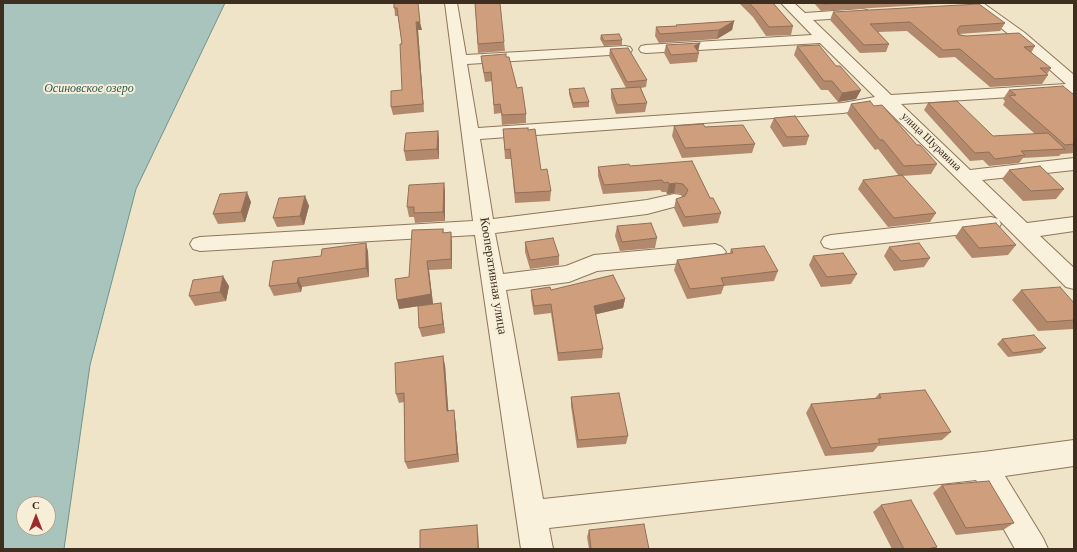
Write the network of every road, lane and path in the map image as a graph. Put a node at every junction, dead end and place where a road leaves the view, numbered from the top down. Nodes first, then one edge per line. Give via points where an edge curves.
1 (451, 3) edge
2 (787, 3) edge
3 (972, 5) edge
4 (871, 13) edge
5 (802, 17) junction
6 (1020, 36) junction
7 (998, 37) edge
8 (824, 39) junction
9 (646, 49) dead end
10 (625, 50) edge
11 (459, 60) junction
12 (1074, 83) edge
13 (1074, 88) edge
14 (887, 100) junction
15 (470, 134) junction
16 (1074, 164) edge
17 (966, 176) junction
18 (674, 200) dead end
19 (1074, 224) edge
20 (484, 227) junction
21 (1018, 227) junction
22 (831, 242) dead end
23 (200, 244) dead end
24 (715, 252) dead end
25 (1074, 281) edge
26 (494, 283) junction
27 (1074, 453) edge
28 (983, 466) junction
29 (533, 515) junction
30 (537, 549) edge
31 (1032, 549) edge

1 - 11 street, Кооперативная улица
2 - 5 street, улица Шуравина
3 - 6 street
4 - 5 street
5 - 8 street, улица Шуравина
6 - 7 street
6 - 12 street
8 - 9 street
8 - 14 street, улица Шуравина
10 - 11 street
11 - 15 street, Кооперативная улица
13 - 14 street
14 - 15 street via 843,108
14 - 17 street, улица Шуравина
15 - 20 street, Кооперативная улица
16 - 17 street
17 - 21 street, улица Шуравина
18 - 20 street via 647,207
19 - 21 street
20 - 23 street
20 - 26 street, Кооперативная улица
21 - 22 street
21 - 25 street, улица Шуравина
24 - 26 street via 594,263 569,274
26 - 29 street, Кооперативная улица
27 - 28 street
28 - 29 street
28 - 31 street
29 - 30 street, Кооперативная улица

